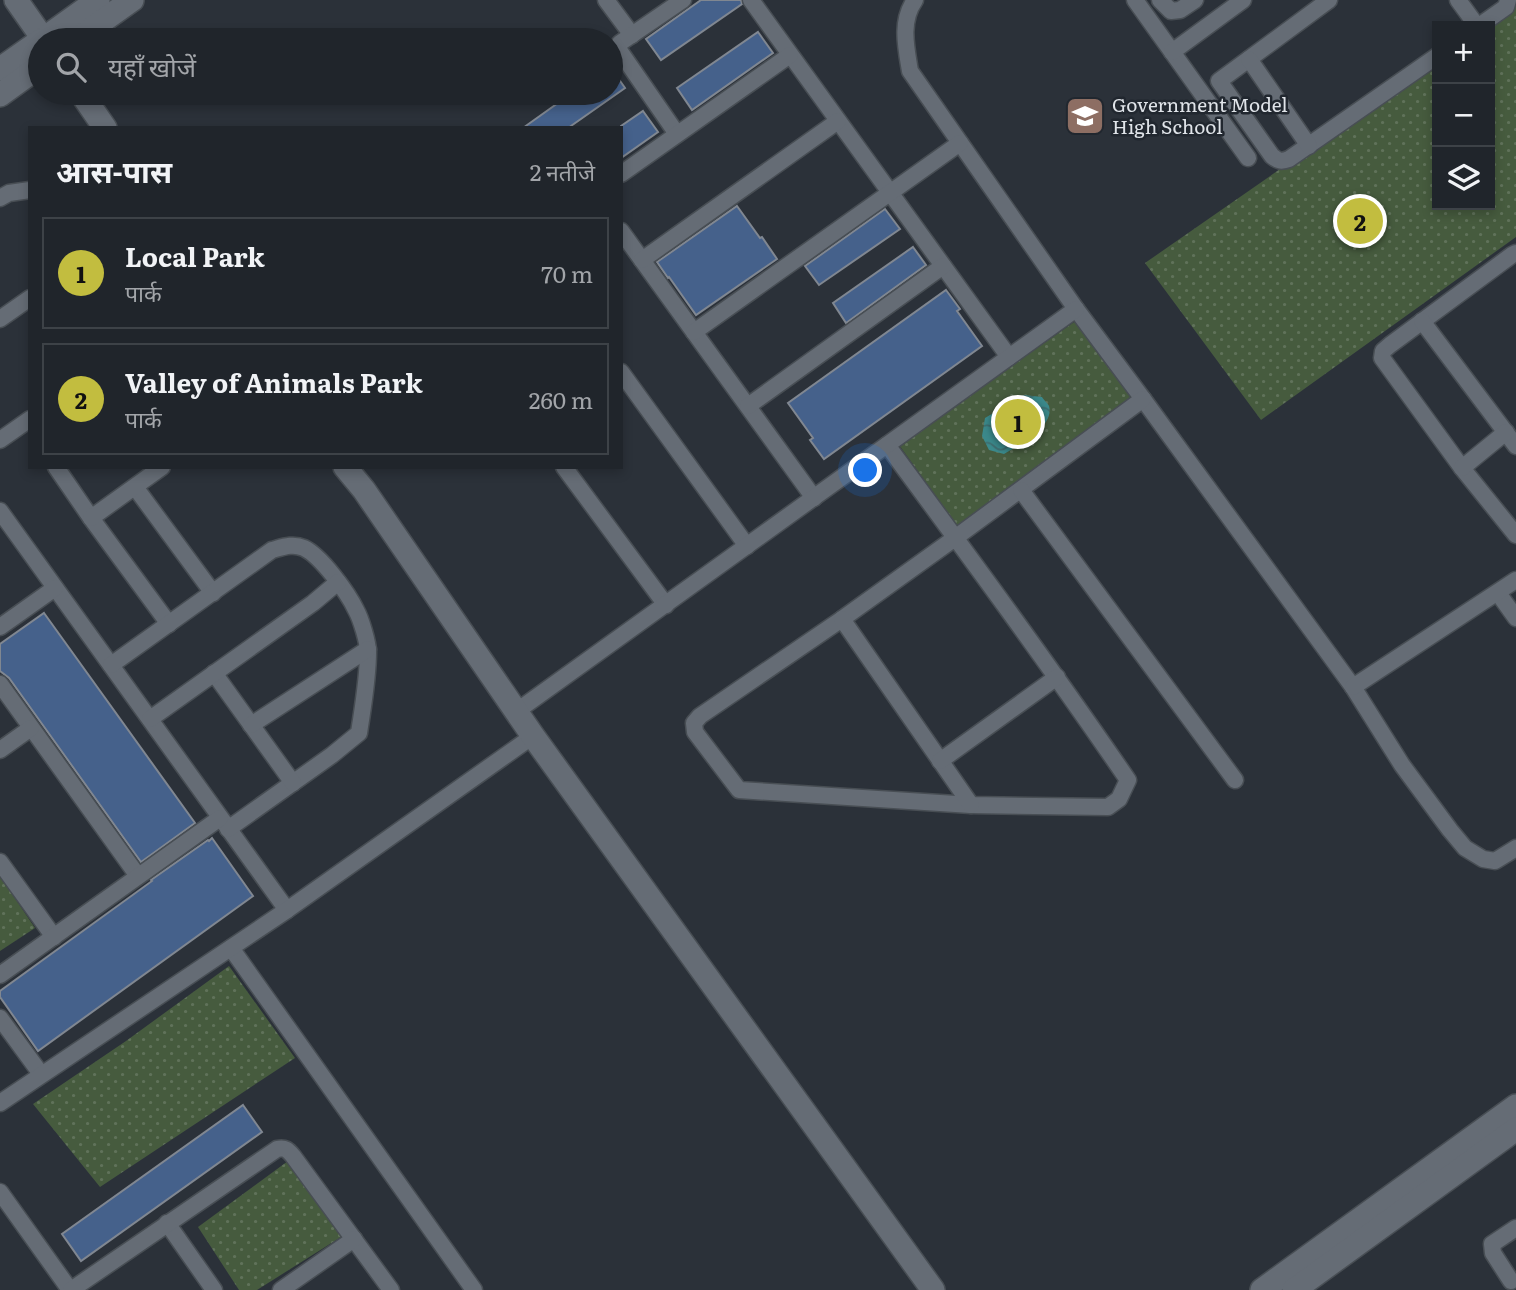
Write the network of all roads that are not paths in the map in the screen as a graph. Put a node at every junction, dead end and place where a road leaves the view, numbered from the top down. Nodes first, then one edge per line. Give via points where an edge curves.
1 (16, 0) edge
2 (98, 0) edge
3 (132, 0) edge
4 (606, 0) edge
5 (683, 0) edge
6 (751, 0) edge
7 (915, 0) edge
8 (1135, 0) edge
9 (1160, 0) edge
10 (1195, 0) edge
11 (1243, 0) edge
12 (1329, 0) edge
13 (1458, 0) edge
14 (1508, 0) edge
15 (1474, 21) edge
16 (1485, 21) edge
17 (34, 28) edge
18 (59, 28) edge
19 (93, 28) edge
20 (632, 35) junction
21 (623, 41) edge
22 (28, 50) edge
23 (1172, 52) junction
24 (790, 54) junction
25 (623, 56) edge
26 (1249, 59) junction
27 (1432, 60) edge
28 (0, 69) edge
29 (28, 75) edge
30 (0, 95) edge
31 (89, 105) edge
32 (838, 121) junction
33 (104, 126) edge
34 (677, 134) junction
35 (960, 143) junction
36 (1309, 146) junction
37 (1248, 158) dead end
38 (623, 173) edge
39 (28, 190) edge
40 (890, 193) junction
41 (0, 198) edge
42 (623, 234) edge
43 (1516, 253) edge
44 (642, 260) junction
45 (943, 265) junction
46 (28, 299) edge
47 (1076, 309) junction
48 (0, 319) edge
49 (1422, 321) junction
50 (694, 332) junction
51 (1009, 357) junction
52 (623, 375) edge
53 (1143, 398) junction
54 (748, 406) junction
55 (28, 424) edge
56 (1506, 432) junction
57 (0, 440) edge
58 (887, 445) junction
59 (1516, 446) edge
60 (1462, 468) junction
61 (159, 469) edge
62 (347, 469) edge
63 (565, 469) edge
64 (63, 470) edge
65 (135, 487) junction
66 (1021, 490) junction
67 (814, 498) junction
68 (0, 511) edge
69 (91, 519) junction
70 (1516, 535) edge
71 (956, 538) junction
72 (747, 546) junction
73 (1516, 580) edge
74 (338, 582) junction
75 (55, 588) junction
76 (213, 593) junction
77 (1498, 593) junction
78 (666, 605) junction
79 (1516, 618) edge
80 (842, 619) junction
81 (169, 624) junction
82 (0, 627) edge
83 (368, 649) junction
84 (111, 665) junction
85 (214, 673) junction
86 (1057, 677) junction
87 (0, 684) edge
88 (1353, 687) junction
89 (517, 711) junction
90 (150, 719) junction
91 (251, 725) junction
92 (31, 727) junction
93 (533, 736) junction
94 (0, 750) edge
95 (940, 761) junction
96 (1236, 779) dead end
97 (293, 783) junction
98 (971, 804) junction
99 (224, 824) junction
100 (1516, 848) edge
101 (0, 862) edge
102 (138, 876) junction
103 (287, 910) junction
104 (54, 937) junction
105 (231, 948) junction
106 (0, 975) edge
107 (0, 1018) edge
108 (41, 1074) junction
109 (0, 1102) edge
110 (1516, 1106) edge
111 (1516, 1129) edge
112 (0, 1192) edge
113 (167, 1223) junction
114 (1516, 1228) edge
115 (354, 1239) junction
116 (1514, 1282) edge
117 (70, 1290) edge
118 (214, 1290) edge
119 (281, 1290) edge
120 (391, 1290) edge
121 (473, 1290) edge
122 (933, 1290) edge
123 (1262, 1290) edge
124 (1294, 1290) edge

1 - 17 main road
2 - 18 main road
3 - 19 main road
4 - 20 street
5 - 20 street
6 - 24 street
7 - 35 street via 904,35 910,71
8 - 23 street
9 - 10 street via 1171,11
11 - 23 street
12 - 26 street
13 - 15 street
14 - 16 street via 1506,7
20 - 21 street
22 - 28 main road
23 - 37 street
24 - 32 street
24 - 34 street
25 - 34 street
26 - 36 street
26 - 36 street via 1219,81 1277,160 1289,159
27 - 36 street
29 - 30 main road
31 - 33 main road
32 - 40 street
32 - 44 street
34 - 38 street
35 - 40 street
35 - 47 street
39 - 41 street
40 - 45 street
40 - 50 street
42 - 44 street
43 - 49 street
44 - 50 street
45 - 51 street
45 - 54 street
46 - 48 street
47 - 51 street
47 - 53 street
49 - 56 street
49 - 60 street via 1383,351 1382,358
50 - 54 street
51 - 58 street
52 - 72 street
53 - 66 street
53 - 88 street
54 - 67 street
55 - 57 street
56 - 59 street
56 - 60 street
58 - 67 street
58 - 71 street
60 - 70 street
61 - 65 street
62 - 89 main road
63 - 78 street
64 - 69 street
65 - 69 street
65 - 76 street
66 - 71 street
66 - 96 street
67 - 72 street
68 - 75 street
69 - 81 street
71 - 80 street
71 - 86 street
72 - 78 street
73 - 77 street
74 - 76 street via 320,559 290,545 272,550
74 - 83 street via 357,610
74 - 85 street
75 - 82 street
75 - 84 street
76 - 81 street
77 - 79 street
77 - 88 street
78 - 89 street
80 - 95 street
80 - 98 street via 700,716 694,723 695,732 739,790
81 - 84 street
83 - 91 street
83 - 97 street via 359,733
84 - 90 street
85 - 90 street
85 - 91 street
86 - 95 street
86 - 98 street via 1128,779 1119,799 1108,807
87 - 92 street
88 - 100 street via 1402,765 1465,848 1495,861
89 - 93 main road
90 - 99 street
91 - 97 street
92 - 94 street
92 - 102 street
93 - 103 street
93 - 122 main road
95 - 98 street
97 - 99 street
99 - 102 street
99 - 103 street
101 - 104 street
102 - 104 street
103 - 105 street
104 - 106 street
105 - 108 street
105 - 121 street
107 - 108 street
108 - 109 street
110 - 123 main road
111 - 124 main road
112 - 117 street
113 - 115 street via 281,1148 293,1156
113 - 117 street
113 - 118 street
114 - 116 street via 1492,1244 1493,1254
115 - 119 street
115 - 120 street

